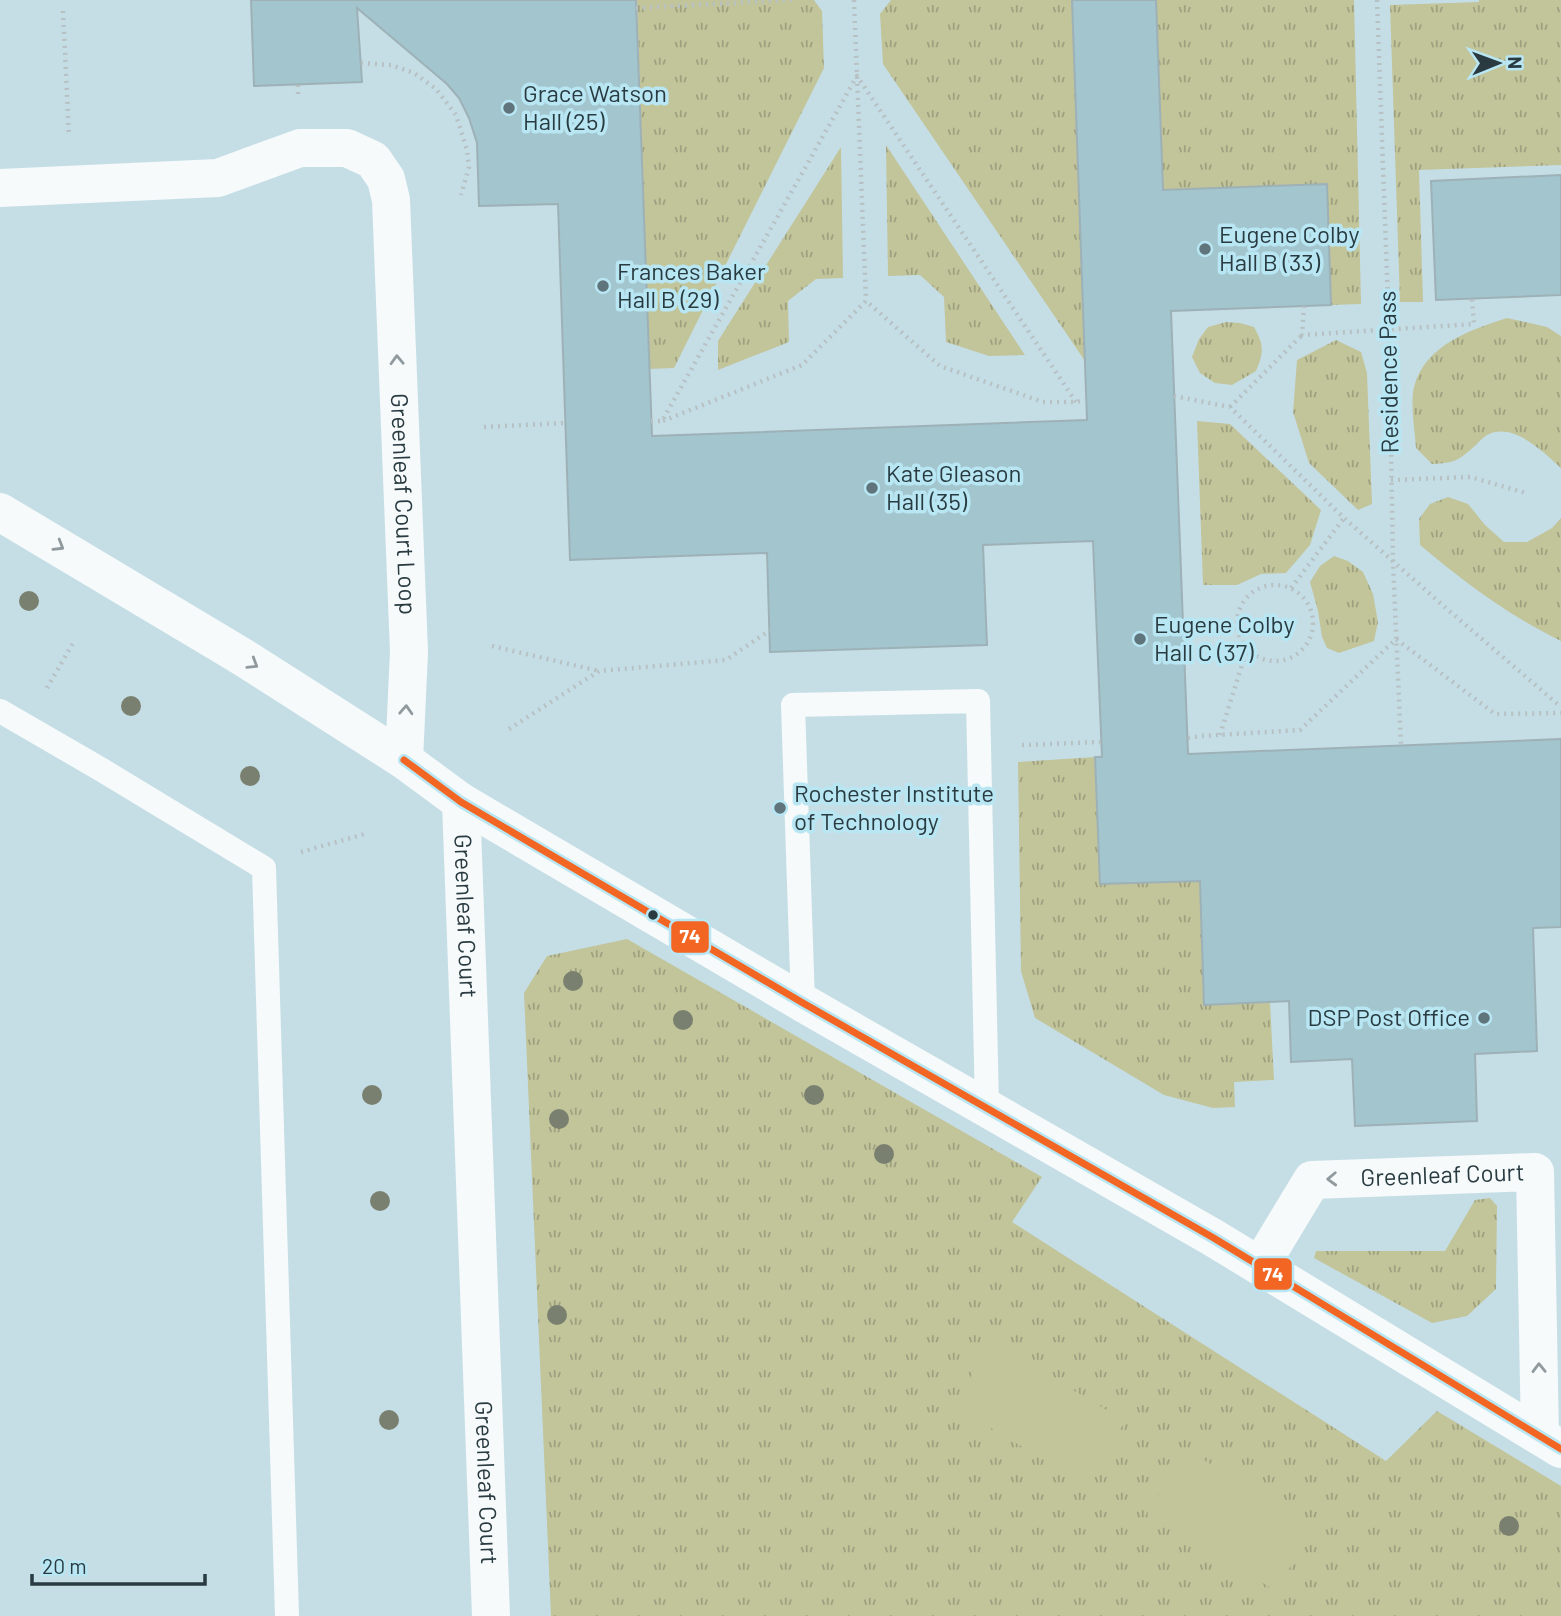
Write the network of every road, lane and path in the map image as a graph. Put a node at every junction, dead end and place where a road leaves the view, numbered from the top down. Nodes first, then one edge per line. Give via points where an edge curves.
1 (775, 0) edge
2 (792, 0) edge
3 (854, 0) edge
4 (1377, 0) edge
5 (636, 8) dead end
6 (63, 11) dead end
7 (361, 62) dead end
8 (857, 76) junction
9 (298, 85) dead end
10 (298, 100) dead end
11 (71, 186) junction
12 (0, 188) edge
13 (461, 195) dead end
14 (1472, 299) dead end
15 (866, 301) junction
16 (1304, 306) dead end
17 (1389, 330) junction
18 (1302, 335) junction
19 (1174, 397) dead end
20 (1086, 400) dead end
21 (1076, 402) junction
22 (1230, 407) junction
23 (651, 421) dead end
24 (662, 421) junction
25 (565, 423) dead end
26 (484, 427) dead end
27 (1391, 480) junction
28 (1527, 493) dead end
29 (0, 512) edge
30 (1344, 518) junction
31 (1393, 562) junction
32 (1291, 588) junction
33 (770, 630) dead end
34 (1396, 639) junction
35 (73, 643) dead end
36 (492, 646) dead end
37 (1247, 649) junction
38 (599, 671) junction
39 (1561, 707) edge
40 (0, 711) edge
41 (1561, 713) edge
42 (24, 725) junction
43 (509, 729) dead end
44 (1220, 735) junction
45 (1188, 738) dead end
46 (1101, 742) dead end
47 (1401, 745) dead end
48 (1018, 746) dead end
49 (404, 760) junction
50 (461, 802) junction
51 (365, 834) dead end
52 (294, 854) dead end
53 (803, 1003) junction
54 (987, 1107) junction
55 (1260, 1266) junction
56 (1550, 1442) edge
57 (287, 1616) edge
58 (491, 1616) edge

1 - 2 path
1 - 5 path
3 - 8 path
4 - 17 path, Residence Pass
6 - 11 path
7 - 13 path via 414,73 436,89 456,115 469,167
8 - 15 path
8 - 21 path
8 - 24 path
9 - 10 path
11 - 12 street, Greenleaf Court Loop
49 -> 11 street, Greenleaf Court Loop via 409,652 391,200 386,179 373,160 347,148 300,148 218,178
14 - 17 path via 1474,324
15 - 21 path via 940,366 1043,402
15 - 24 path via 802,365
16 - 18 path
17 - 18 path
17 - 27 path, Residence Pass
18 - 22 path
19 - 22 path
20 - 21 path
22 - 30 path
23 - 24 path
25 - 26 path
27 - 28 path via 1470,478
27 - 31 path, Residence Pass
29 -> 49 street
30 - 31 path
30 - 32 path
31 - 34 path, Residence Pass
31 - 39 path
32 - 37 path via 1265,586 1243,600 1237,625
32 - 37 path via 1301,595 1312,616 1302,650 1280,661 1267,660
33 - 38 path via 726,660
34 - 41 path via 1495,714
34 - 44 path via 1300,730
34 - 47 path, Residence Pass
35 - 42 path
36 - 38 path
37 - 44 path
38 - 43 path
40 - 42 lane
42 - 57 lane via 264,868
44 - 45 path
46 - 48 path
49 - 50 street
50 - 53 street, Greenleaf Court
50 - 58 street, Greenleaf Court
51 - 52 path
53 - 54 street, Greenleaf Court
53 - 54 lane via 793,705 978,701
54 - 55 street, Greenleaf Court
55 - 56 street, Greenleaf Court
56 -> 55 street, Greenleaf Court via 1535,1172 1312,1180

